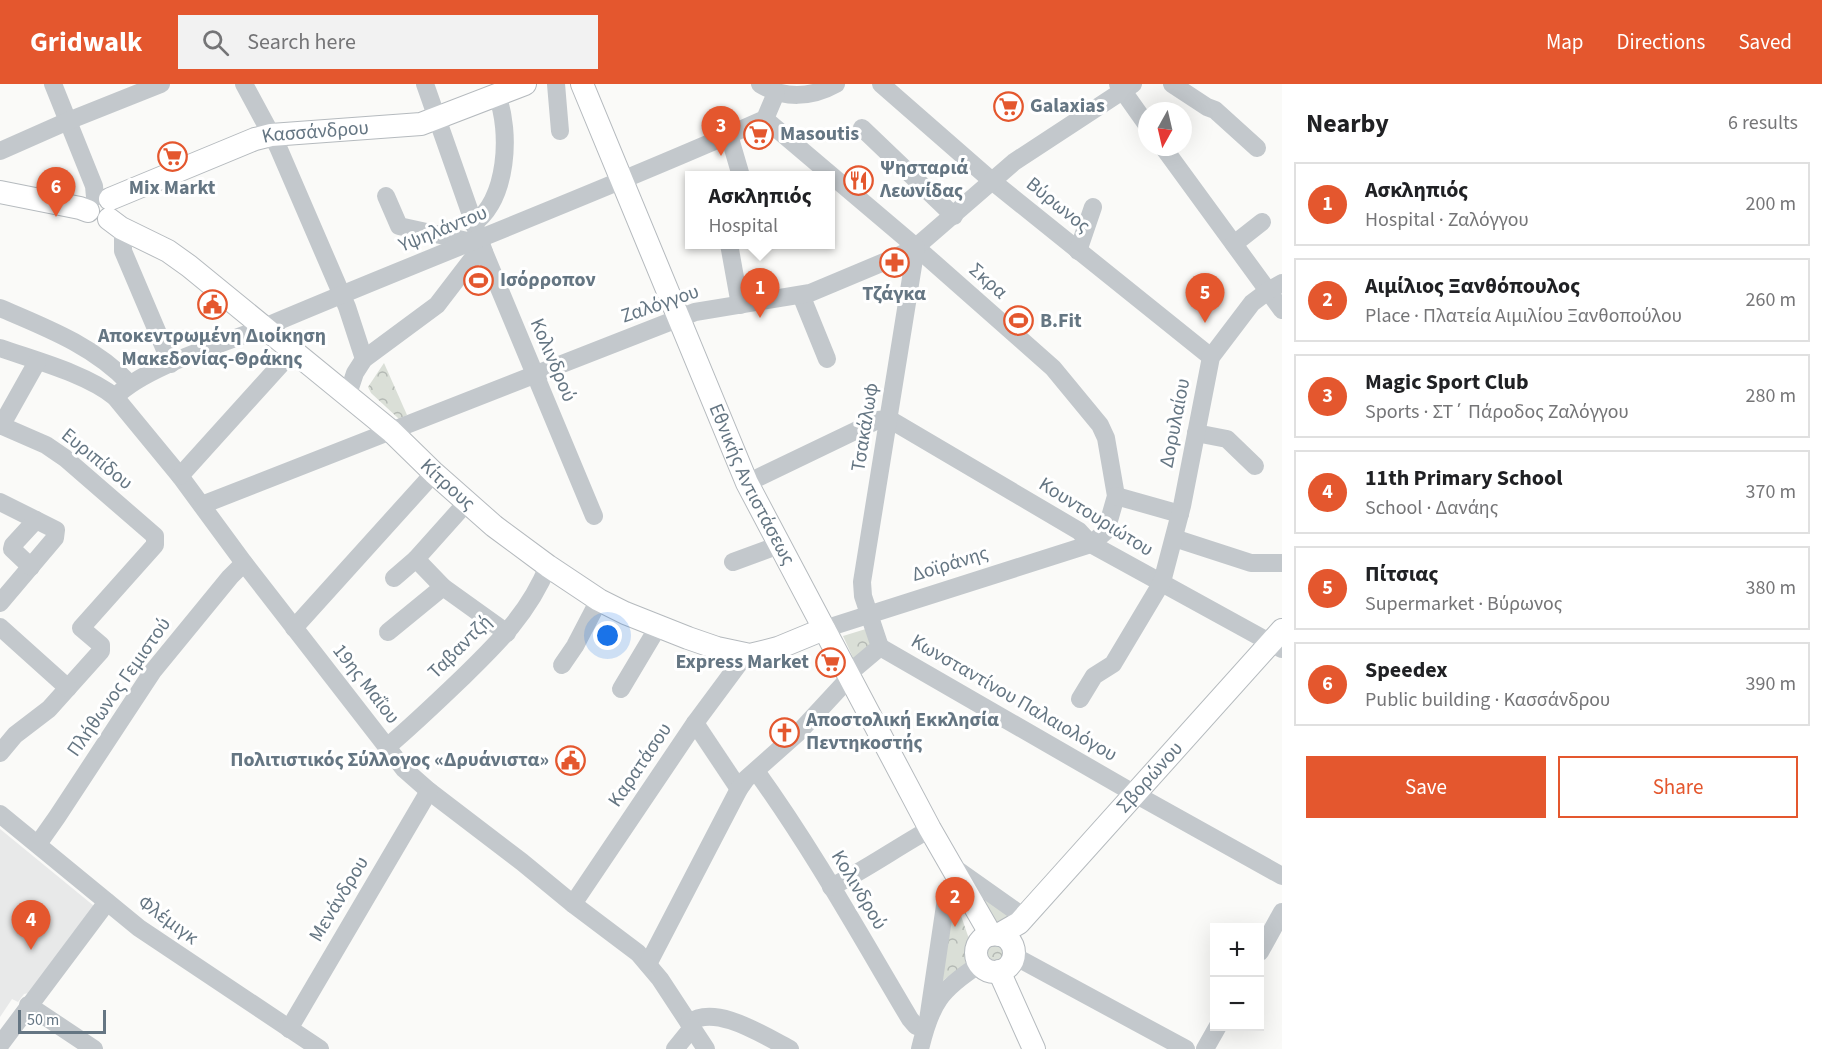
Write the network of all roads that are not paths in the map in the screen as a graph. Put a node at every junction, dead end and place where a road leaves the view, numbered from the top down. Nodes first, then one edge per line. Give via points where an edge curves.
1 (53, 84) edge
2 (161, 84) edge
3 (425, 84) edge
4 (525, 84) edge
5 (556, 84) edge
6 (582, 84) edge
7 (836, 84) edge
8 (1172, 84) edge
9 (248, 85) edge
10 (1125, 86) edge
11 (768, 88) edge
12 (893, 88) edge
13 (497, 95) junction
14 (1138, 109) edge
15 (438, 119) junction
16 (765, 119) junction
17 (68, 121) junction
18 (862, 128) dead end
19 (560, 131) dead end
20 (272, 135) junction
21 (729, 135) junction
22 (1257, 148) dead end
23 (0, 151) edge
24 (1170, 156) edge
25 (740, 171) edge
26 (823, 171) edge
27 (992, 181) junction
28 (623, 182) junction
29 (835, 182) edge
30 (0, 192) edge
31 (386, 196) dead end
32 (1093, 207) dead end
33 (105, 211) junction
34 (954, 216) junction
35 (1262, 222) dead end
36 (477, 239) junction
37 (1234, 244) junction
38 (730, 249) edge
39 (910, 250) junction
40 (1078, 251) junction
41 (1275, 287) edge
42 (342, 294) junction
43 (801, 295) junction
44 (740, 305) junction
45 (0, 308) edge
46 (1282, 310) edge
47 (678, 318) junction
48 (263, 327) junction
49 (0, 348) edge
50 (293, 351) junction
51 (1211, 357) junction
52 (364, 359) junction
53 (827, 359) dead end
54 (37, 362) junction
55 (171, 364) junction
56 (534, 375) junction
57 (130, 384) junction
58 (348, 394) junction
59 (115, 397) junction
60 (889, 419) junction
61 (1, 426) edge
62 (391, 431) junction
63 (1196, 433) junction
64 (1255, 466) dead end
65 (434, 473) junction
66 (180, 476) junction
67 (747, 483) junction
68 (1116, 496) junction
69 (0, 501) edge
70 (467, 502) junction
71 (202, 505) junction
72 (1180, 514) junction
73 (594, 516) dead end
74 (36, 520) junction
75 (1174, 538) junction
76 (1091, 544) junction
77 (779, 545) junction
78 (416, 559) junction
79 (733, 562) dead end
80 (244, 563) junction
81 (1282, 563) edge
82 (548, 566) junction
83 (32, 567) junction
84 (394, 578) dead end
85 (1162, 582) junction
86 (443, 587) junction
87 (599, 600) junction
88 (0, 603) edge
89 (870, 613) junction
90 (0, 627) edge
91 (658, 627) junction
92 (294, 628) junction
93 (824, 629) junction
94 (388, 632) dead end
95 (507, 633) junction
96 (1278, 641) edge
97 (880, 647) junction
98 (750, 655) junction
99 (562, 665) dead end
100 (849, 676) junction
101 (68, 688) junction
102 (621, 689) dead end
103 (1080, 699) dead end
104 (695, 723) junction
105 (387, 747) junction
106 (0, 753) edge
107 (756, 771) junction
108 (739, 789) junction
109 (429, 791) junction
110 (1135, 794) junction
111 (0, 814) edge
112 (930, 829) junction
113 (38, 844) junction
114 (952, 873) junction
115 (1282, 876) edge
116 (831, 887) junction
117 (107, 902) junction
118 (573, 904) junction
119 (1282, 912) edge
120 (1021, 920) junction
121 (1264, 945) edge
122 (996, 950) junction
123 (648, 964) junction
124 (28, 1005) junction
125 (926, 1024) junction
126 (690, 1026) junction
127 (289, 1029) junction
128 (1215, 1031) edge
129 (0, 1045) edge
130 (94, 1049) edge
131 (320, 1049) edge
132 (675, 1049) edge
133 (706, 1049) edge
134 (790, 1049) edge
135 (920, 1049) edge
136 (1034, 1049) edge
137 (1186, 1049) edge
138 (1205, 1049) edge

1 - 17 street
2 - 17 street
3 - 15 street, Κολινδρού
4 - 13 main road, Κασσάνδρου
5 - 19 street
6 - 28 main road, Εθνικής Αντιστάσεως
7 - 11 street via 803,95
8 - 22 street via 1215,110
9 - 20 street
10 - 14 street
10 - 27 street, Ζαλόγγου
11 - 16 street
12 - 27 street, Βύρωνος
13 - 15 main road, Κασσάνδρου
13 - 36 street via 503,111 505,158 497,192 483,217
15 - 20 main road, Κασσάνδρου via 410,126
15 - 36 street, Κολινδρού
16 - 21 street, Υψηλάντου
16 - 26 street, Σκρα
17 - 23 street
17 - 33 street
18 - 34 street
20 - 33 main road, Κασσάνδρου via 255,138
20 - 42 street
21 - 25 street
21 - 28 street, Υψηλάντου
24 - 37 street
27 - 34 street, Ζαλόγγου
27 - 40 street, Βύρωνος
28 - 36 street, Υψηλάντου
28 - 47 main road, Εθνικής Αντιστάσεως
29 - 39 street, Σκρα
30 - 33 main road
31 - 36 street via 399,226
32 - 40 street
33 - 48 main road, Κίτρους via 168,251
33 - 55 street
34 - 39 street, Ζαλόγγου
35 - 37 street
36 - 42 street, Υψηλάντου
36 - 52 street via 469,264 437,305
36 - 56 street, Κολινδρού
37 - 41 street
38 - 44 street
39 - 43 street, Ζαλόγγου
39 - 60 street, Τσακάλωφ via 912,272
39 - 68 street, Σκρα via 1053,368 1100,425
40 - 51 street, Βύρωνος
41 - 46 street
41 - 51 street, Δορυλαίου via 1252,303
42 - 48 street, Υψηλάντου
42 - 52 street
43 - 44 street, Ζαλόγγου
43 - 53 street
44 - 47 street, Ζαλόγγου
45 - 57 street via 68,337 105,361
47 - 56 street, Ζαλόγγου
47 - 67 main road, Εθνικής Αντιστάσεως
48 - 50 main road, Κίτρους
48 - 55 street, Υψηλάντου
49 - 54 street, 19ης Μαΐου
50 - 58 main road, Κίτρους
50 - 66 street
51 - 63 street, Δορυλαίου
52 - 58 street
54 - 59 street, 19ης Μαΐου via 87,380
54 - 61 street
55 - 57 street, Υψηλάντου
56 - 62 street, Ζαλόγγου
56 - 73 street, Κολινδρού
57 - 59 street, Υψηλάντου
58 - 62 main road, Κίτρους
59 - 66 street, 19ης Μαΐου
60 - 67 street via 878,420
60 - 76 street, Κουντουριώτου via 1079,531
60 - 89 street, Τσακάλωφ via 862,582
61 - 101 street, Ευριπίδου via 46,445 155,536 155,545 82,625 82,630 101,645 101,651
62 - 65 main road, Κίτρους
62 - 71 street, Ζαλόγγου
63 - 64 street via 1227,439
63 - 72 street, Δορυλαίου
65 - 70 main road, Κίτρους
65 - 92 street
66 - 71 street, 19ης Μαΐου
67 - 77 main road, Εθνικής Αντιστάσεως
68 - 72 street
68 - 76 street, Σκρα via 1106,531
69 - 74 street
70 - 78 street
70 - 82 main road, Κίτρους
71 - 80 street, 19ης Μαΐου
72 - 75 street, Δορυλαίου
74 - 83 street via 12,549
74 - 83 street via 57,533
75 - 81 street via 1251,563
75 - 85 street, Δορυλαίου
76 - 85 street, Κουντουριώτου
76 - 89 street, Δοϊράνης
77 - 79 street
77 - 93 main road, Εθνικής Αντιστάσεως
78 - 84 street
78 - 86 street
80 - 92 street, 19ης Μαΐου
80 - 113 street, Πλήθωνος Γεμιστού via 153,671
82 - 87 main road, Κίτρους
82 - 95 street, Ταβαντζή via 532,598
83 - 88 street
85 - 96 street, Κουντουριώτου
85 - 103 street, Δορυλαίου via 1113,664 1094,676
86 - 94 street
86 - 95 street
87 - 91 main road, Κίτρους
87 - 99 street
89 - 93 street, Δοϊράνης
89 - 97 street, Τσακάλωφ
90 - 101 street
91 - 98 main road, Κίτρους
91 - 102 street
92 - 105 street, 19ης Μαΐου
93 - 98 main road, Κίτρους
93 - 100 main road, Εθνικής Αντιστάσεως
95 - 105 street, Ταβαντζή
96 - 110 main road, Σβορώνου
97 - 100 street
97 - 110 street, Κωνσταντίνου Παλαιολόγου
98 - 104 street, Καρατάσου via 741,661
100 - 107 street via 800,731
100 - 112 main road, Εθνικής Αντιστάσεως
101 - 106 street
104 - 108 street
104 - 118 street, Καρατάσου
105 - 109 street, 19ης Μαΐου
107 - 108 street
107 - 116 street, Κολινδρού
108 - 123 street
109 - 118 street, 19ης Μαΐου
109 - 127 street, Μενάνδρου
110 - 115 street, Κωνσταντίνου Παλαιολόγου
110 - 120 main road, Σβορώνου
111 - 113 street, Φλέμιγκ
112 - 114 main road, Εθνικής Αντιστάσεως
112 - 116 street
113 - 117 street, Φλέμιγκ
114 - 120 street
114 - 122 main road, Εθνικής Αντιστάσεως via 963,883
114 - 125 street
116 - 125 street, Κολινδρού via 910,1019 916,1026
117 - 124 street
117 - 127 street, Φλέμιγκ via 164,947
118 - 123 street, 19ης Μαΐου
119 - 121 street
120 - 122 main road, Σβορώνου
122 - 125 street via 941,994
122 - 136 main road, Εθνικής Αντιστάσεως
122 - 137 street
123 - 126 street, 19ης Μαΐου
124 - 129 street
124 - 130 street
125 - 135 street
126 - 132 street
126 - 133 street, 19ης Μαΐου
126 - 134 street via 696,1018 717,1017
127 - 131 street, Φλέμιγκ
128 - 138 street

